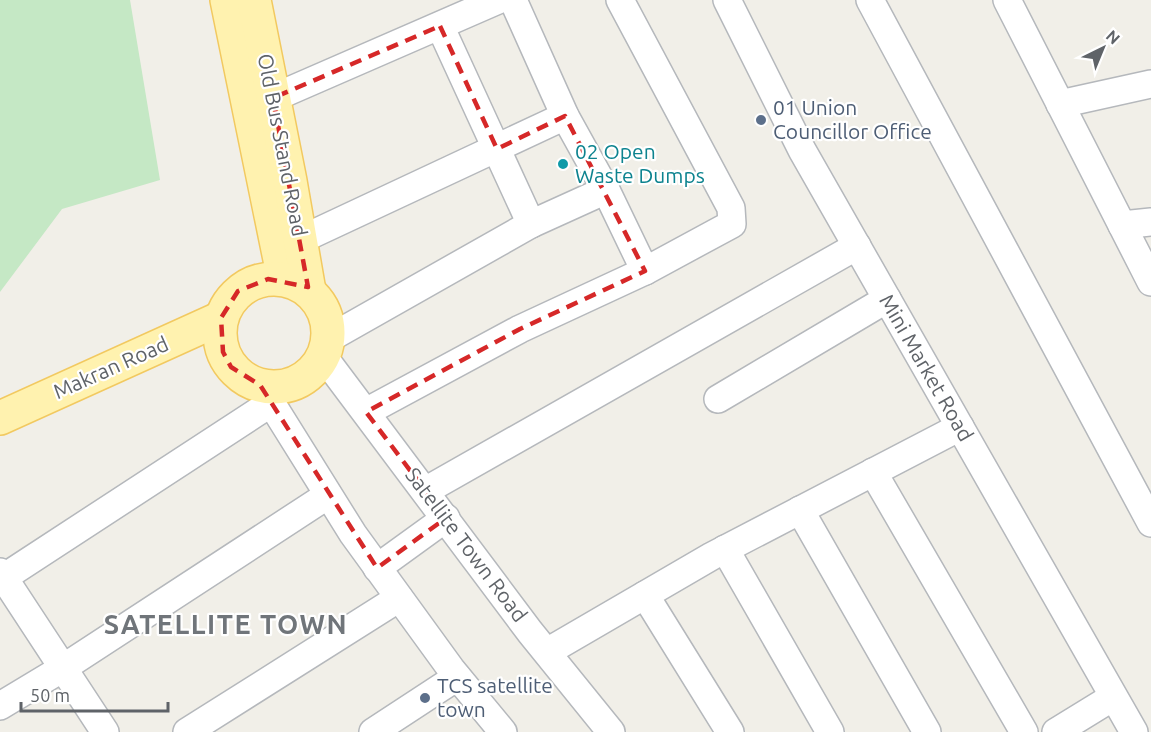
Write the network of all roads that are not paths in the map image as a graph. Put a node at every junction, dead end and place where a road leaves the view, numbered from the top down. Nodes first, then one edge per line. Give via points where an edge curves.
1 (227, 0) edge
2 (254, 0) edge
3 (498, 0) edge
4 (513, 0) edge
5 (620, 0) edge
6 (727, 0) edge
7 (870, 0) edge
8 (1007, 0) edge
9 (440, 26) junction
10 (1151, 84) edge
11 (273, 98) junction
12 (1060, 104) junction
13 (565, 116) junction
14 (497, 149) junction
15 (606, 190) junction
16 (1151, 222) edge
17 (531, 224) junction
18 (1122, 225) junction
19 (300, 240) junction
20 (857, 246) junction
21 (645, 271) junction
22 (1151, 282) edge
23 (296, 285) junction
24 (886, 299) junction
25 (221, 318) junction
26 (326, 347) junction
27 (265, 394) junction
28 (718, 399) dead end
29 (366, 412) junction
30 (0, 418) edge
31 (960, 427) junction
32 (873, 472) junction
33 (425, 491) junction
34 (328, 495) junction
35 (800, 510) junction
36 (446, 518) junction
37 (1151, 523) edge
38 (725, 549) junction
39 (377, 568) junction
40 (1, 577) edge
41 (645, 594) junction
42 (399, 598) junction
43 (547, 652) junction
44 (63, 668) junction
45 (457, 677) junction
46 (1113, 697) junction
47 (0, 706) edge
48 (105, 732) edge
49 (187, 732) edge
50 (373, 732) edge
51 (503, 732) edge
52 (611, 732) edge
53 (730, 732) edge
54 (830, 732) edge
55 (927, 732) edge
56 (1024, 732) edge
57 (1056, 732) edge
58 (1134, 732) edge

1 - 23 main road, Old Bus Stand Road
2 - 11 main road, Old Bus Stand Road
3 - 9 street
4 - 13 street
5 - 21 street via 730,208 732,224
6 - 20 street, Mini Market Road via 802,150
7 - 37 street
8 - 12 street
9 - 11 street
9 - 14 street
10 - 12 street
11 - 19 main road, Old Bus Stand Road
12 - 18 street
13 - 14 street
13 - 15 street
14 - 17 street
14 - 19 street
15 - 17 street
15 - 21 street
16 - 18 street
17 - 26 street
18 - 22 street
19 - 23 main road, Old Bus Stand Road
20 - 24 street, Mini Market Road
20 - 33 street
21 - 29 street via 520,329
23 - 25 main road via 268,279 252,283 238,291
23 - 26 main road via 320,305 327,321
24 - 28 street
24 - 31 street, Mini Market Road
25 - 27 main road via 219,335 231,367
25 - 30 main road, Makran Road
26 - 27 main road via 312,371 297,382
26 - 29 street, Satellite Town Road
27 - 34 street
27 - 40 street
29 - 33 street, Satellite Town Road
31 - 32 street
31 - 46 street, Mini Market Road
32 - 35 street
32 - 56 street
33 - 36 street, Satellite Town Road
34 - 39 street
34 - 44 street
35 - 38 street
35 - 55 street
36 - 39 street
36 - 43 street, Satellite Town Road
38 - 41 street
38 - 54 street
39 - 42 street
40 - 44 street
41 - 43 street
41 - 53 street
42 - 45 street
42 - 49 street
43 - 52 street, Satellite Town Road
44 - 47 street
44 - 48 street
45 - 50 street
45 - 51 street
46 - 57 street
46 - 58 street, Mini Market Road

